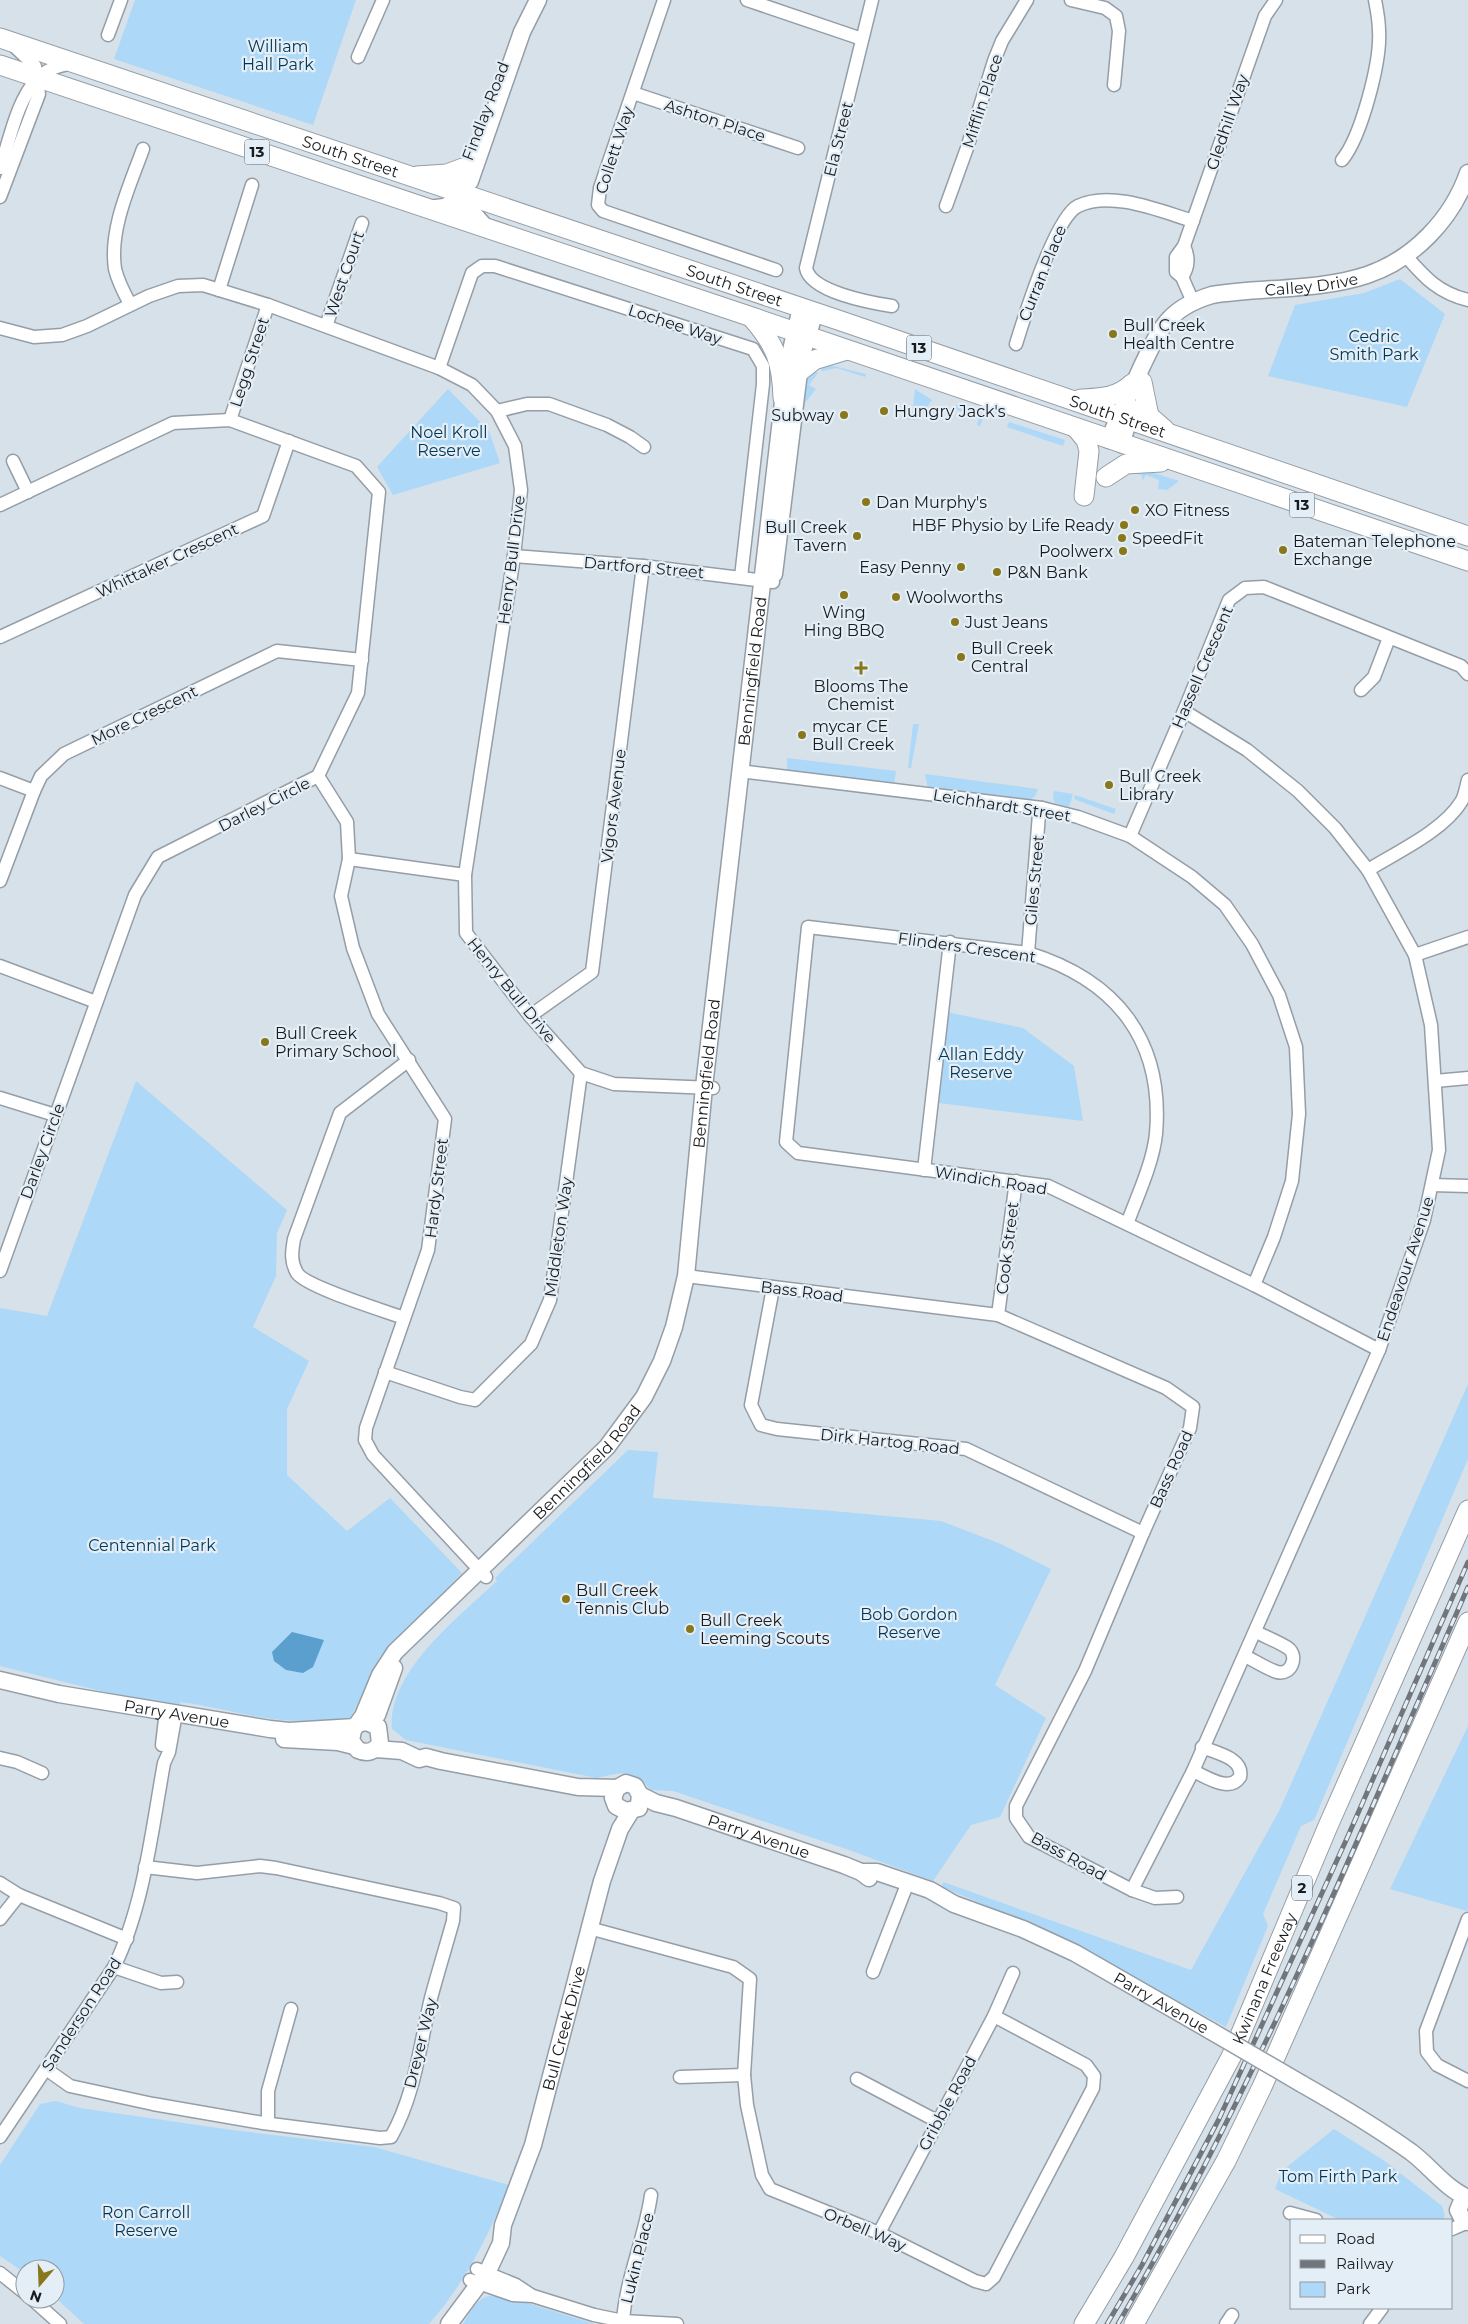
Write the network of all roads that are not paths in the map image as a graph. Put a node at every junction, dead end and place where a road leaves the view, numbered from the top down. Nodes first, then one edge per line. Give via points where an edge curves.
1 (121, 0) edge
2 (383, 0) edge
3 (538, 0) edge
4 (664, 0) edge
5 (747, 0) edge
6 (872, 0) edge
7 (1027, 0) edge
8 (1071, 0) edge
9 (1276, 0) edge
10 (1375, 0) edge
11 (522, 32) junction
12 (108, 35) dead end
13 (4, 39) edge
14 (862, 39) junction
15 (358, 57) dead end
16 (72, 63) junction
17 (0, 66) edge
18 (37, 78) junction
19 (1114, 85) dead end
20 (633, 93) junction
21 (798, 148) dead end
22 (143, 149) dead end
23 (1342, 160) dead end
24 (0, 168) edge
25 (463, 168) junction
26 (1468, 173) edge
27 (406, 176) junction
28 (252, 185) dead end
29 (461, 195) junction
30 (0, 197) edge
31 (946, 206) dead end
32 (425, 210) junction
33 (1193, 221) junction
34 (362, 223) dead end
35 (489, 230) junction
36 (1406, 256) junction
37 (776, 270) dead end
38 (219, 290) junction
39 (1468, 300) edge
40 (1193, 302) junction
41 (130, 304) junction
42 (268, 305) junction
43 (892, 306) dead end
44 (808, 310) junction
45 (751, 317) junction
46 (326, 326) junction
47 (0, 328) edge
48 (801, 334) junction
49 (1016, 344) dead end
50 (847, 350) junction
51 (439, 368) junction
52 (799, 372) junction
53 (1139, 377) junction
54 (783, 398) junction
55 (1067, 399) junction
56 (497, 411) junction
57 (1124, 418) junction
58 (230, 420) junction
59 (1076, 428) junction
60 (1173, 435) junction
61 (289, 441) junction
62 (1115, 442) junction
63 (644, 447) dead end
64 (13, 461) dead end
65 (1177, 462) junction
66 (1290, 476) junction
67 (1106, 477) dead end
68 (28, 492) junction
69 (1084, 496) dead end
70 (1284, 499) junction
71 (0, 506) edge
72 (1407, 516) junction
73 (1348, 521) junction
74 (1468, 522) edge
75 (1468, 536) edge
76 (514, 556) junction
77 (1468, 561) edge
78 (644, 566) junction
79 (1468, 575) edge
80 (741, 577) junction
81 (767, 581) junction
82 (0, 637) edge
83 (1389, 638) junction
84 (362, 660) junction
85 (1468, 674) edge
86 (1361, 690) dead end
87 (1184, 711) junction
88 (744, 772) junction
89 (318, 776) junction
90 (0, 778) edge
91 (1468, 780) edge
92 (34, 790) junction
93 (1042, 808) junction
94 (1130, 836) junction
95 (349, 859) junction
96 (1368, 870) junction
97 (465, 875) junction
98 (0, 881) edge
99 (808, 927) joint
100 (1468, 936) edge
101 (950, 942) junction
102 (1028, 953) junction
103 (1415, 955) junction
104 (0, 966) edge
105 (96, 1002) junction
106 (530, 1016) junction
107 (408, 1060) junction
108 (581, 1073) junction
109 (1468, 1078) edge
110 (1435, 1081) junction
111 (708, 1088) junction
112 (0, 1098) edge
113 (55, 1115) junction
114 (924, 1170) junction
115 (1016, 1181) junction
116 (1432, 1185) junction
117 (1468, 1186) edge
118 (1127, 1224) junction
119 (6, 1232) edge
120 (0, 1271) edge
121 (689, 1276) junction
122 (1254, 1285) junction
123 (774, 1288) junction
124 (998, 1315) junction
125 (404, 1318) junction
126 (1379, 1350) junction
127 (386, 1372) junction
128 (1468, 1510) edge
129 (1143, 1533) junction
130 (482, 1574) junction
131 (1468, 1622) edge
132 (1256, 1632) junction
133 (1245, 1656) junction
134 (0, 1680) edge
135 (0, 1688) edge
136 (171, 1716) junction
137 (356, 1726) junction
138 (379, 1729) junction
139 (354, 1746) junction
140 (1202, 1747) junction
141 (376, 1749) junction
142 (426, 1757) junction
143 (0, 1758) edge
144 (1193, 1771) junction
145 (42, 1774) dead end
146 (626, 1802) junction
147 (145, 1867) junction
148 (0, 1883) edge
149 (906, 1887) junction
150 (1132, 1890) junction
151 (19, 1895) junction
152 (1176, 1897) dead end
153 (0, 1919) edge
154 (1468, 1919) edge
155 (589, 1928) junction
156 (127, 1939) junction
157 (114, 1967) junction
158 (873, 1972) dead end
159 (1013, 1973) dead end
160 (177, 1982) dead end
161 (291, 2009) dead end
162 (994, 2016) junction
163 (46, 2069) junction
164 (744, 2075) junction
165 (680, 2077) dead end
166 (857, 2079) dead end
167 (1468, 2081) edge
168 (936, 2121) junction
169 (268, 2123) junction
170 (1, 2135) edge
171 (651, 2195) dead end
172 (1461, 2212) edge
173 (1290, 2213) dead end
174 (1312, 2219) edge
175 (879, 2232) junction
176 (0, 2273) edge
177 (479, 2276) junction
178 (15, 2285) edge
179 (43, 2309) edge
180 (1381, 2309) edge
181 (623, 2321) junction
182 (60, 2324) edge
183 (436, 2324) edge
184 (449, 2324) edge
185 (670, 2324) edge
186 (1084, 2324) edge
187 (1134, 2324) edge
188 (1370, 2324) edge

1 - 12 street
2 - 15 street
3 - 11 main road, Findlay Road
4 - 20 street, Collett Way
5 - 14 street
6 - 14 street, Ela Street
7 - 31 street, Mifflin Place via 994,60
8 - 19 street via 1105,8 1116,16 1119,31
9 - 33 street, Gledhill Way via 1264,16
10 - 23 street via 1380,32 1375,66 1359,130
11 - 25 main road, Findlay Road via 509,48
11 - 29 main road, Findlay Road via 470,181
13 - 16 highway, South Street / 13
13 - 18 street via 35,66
14 - 43 street, Ela Street via 806,268 816,284
16 - 18 street via 51,69
16 - 27 highway, South Street / 13
17 - 18 highway, South Street / 13
18 - 24 street via 22,103
18 - 30 street via 39,94
18 - 32 highway, South Street / 13
20 - 21 street, Ashton Place
20 - 37 street, Collett Way via 600,188 597,202 600,208
22 - 41 street via 120,218 115,244 115,268
25 - 27 highway via 446,174
25 - 29 main road, Findlay Road via 459,180
26 - 36 main road, Calley Drive via 1450,210
27 - 29 highway, South Street / 13
28 - 38 street
29 - 32 main road via 444,207
29 - 35 main road via 472,213
29 - 44 highway, South Street / 13
32 - 35 highway, South Street / 13
33 - 40 street, Gledhill Way via 1184,246 1188,266 1182,277
33 - 49 street, Curran Place via 1122,201 1077,207 1064,219
34 - 46 street, West Court
35 - 45 highway, South Street / 13
36 - 39 street via 1439,290
36 - 40 main road, Calley Drive via 1367,275 1229,292
38 - 41 street, Henry Bull Drive via 203,285 178,286
38 - 42 street, Henry Bull Drive
40 - 53 main road, Calley Drive via 1172,316 1162,328 1153,341
41 - 47 street, Henry Bull Drive via 62,335 34,337
42 - 46 street, Henry Bull Drive
42 - 58 street, Legg Street
44 - 48 main road, Benningfield Road
44 - 55 highway, South Street / 13
45 - 48 highway, South Street / 13
45 - 54 highway via 768,337 777,356
46 - 51 street, Henry Bull Drive
48 - 50 highway, South Street / 13
48 - 52 main road, Benningfield Road
48 - 54 main road, Benningfield Road via 788,359
50 - 52 highway via 814,360
50 - 59 highway, South Street / 13
51 - 56 street, Henry Bull Drive via 472,385
51 - 80 street, Lochee Way via 472,273 482,266 495,266 753,350 763,366 763,384
52 - 81 main road, Benningfield Road
53 - 55 highway via 1114,396
53 - 57 main road, Calley Drive
53 - 60 highway via 1151,419
54 - 81 main road, Benningfield Road
55 - 57 highway, South Street / 13
56 - 63 street via 527,404 549,404 607,425
56 - 76 street, Henry Bull Drive via 515,446 521,490
57 - 60 highway, South Street / 13
57 - 62 main road, Calley Drive
58 - 61 street, Darley Circle
58 - 68 street, Darley Circle via 173,423
59 - 62 highway, South Street / 13
59 - 69 highway via 1086,440 1089,451
60 - 66 highway, South Street / 13
61 - 82 street, Whittaker Crescent via 263,516
61 - 84 street, Darley Circle via 356,466 379,492
62 - 65 highway, South Street / 13
64 - 68 street
65 - 67 highway via 1126,464
65 - 70 highway, South Street / 13
66 - 70 highway via 1294,489
66 - 72 highway, South Street / 13
68 - 71 street, Darley Circle
70 - 73 highway, South Street / 13
72 - 74 highway via 1446,517
72 - 75 highway, South Street / 13
73 - 77 highway, South Street / 13
73 - 79 highway
76 - 78 street, Dartford Street
76 - 97 street, Henry Bull Drive
78 - 80 street, Dartford Street
78 - 106 street, Vigors Avenue via 592,972
80 - 81 street, Dartford Street
81 - 88 main road, Benningfield Road
83 - 85 street, Hassell Crescent via 1461,666
83 - 86 street via 1374,677
83 - 87 street, Hassell Crescent via 1264,587 1245,588 1229,600
84 - 89 street, Darley Circle via 358,693
84 - 92 street, More Crescent via 277,651 64,754 41,776
87 - 94 street, Hassell Crescent
87 - 96 street, Endeavour Avenue via 1247,750 1298,791 1335,828
88 - 93 street, Leichhardt Street
88 - 111 main road, Benningfield Road
89 - 95 street, Hardy Street via 347,822
89 - 105 street, Darley Circle via 158,857 135,895
90 - 92 street
91 - 96 street via 1462,800 1441,824
92 - 98 street, More Crescent
93 - 94 street, Leichhardt Street
93 - 102 street, Giles Street
94 - 122 street, Leichhardt Street via 1192,877 1225,905 1252,944 1279,995 1296,1047 1299,1114 1292,1181
95 - 97 street
95 - 107 street, Hardy Street via 341,896 353,948 378,1014
96 - 103 street, Endeavour Avenue
97 - 106 street, Henry Bull Drive via 466,933
99 - 101 street, Flinders Crescent
99 - 114 street, Windich Road via 786,1142 798,1153
100 - 103 street
101 - 102 street, Flinders Crescent
101 - 114 street
102 - 118 street, Flinders Crescent via 1089,979 1119,1006 1140,1038 1156,1079 1156,1135
103 - 110 street, Endeavour Avenue via 1431,1025
104 - 105 street
105 - 113 street, Darley Circle
106 - 108 street, Henry Bull Drive
107 - 125 street, Hardy Street via 445,1119 428,1250
107 - 125 street via 340,1113 294,1239 291,1256 298,1274 312,1284
108 - 111 street, Henry Bull Drive via 614,1084
108 - 127 street, Middleton Way via 550,1300 531,1344 475,1400 460,1398
109 - 110 street
110 - 116 street, Endeavour Avenue via 1439,1150
111 - 121 main road, Benningfield Road
112 - 113 street
113 - 119 street, Darley Circle
114 - 115 street, Windich Road
115 - 118 street, Windich Road via 1048,1186
115 - 124 street, Cook Street
116 - 117 street
116 - 126 street, Endeavour Avenue via 1424,1220
118 - 122 street, Windich Road
119 - 120 street, Darley Circle
121 - 123 street, Bass Road
121 - 130 main road, Benningfield Road via 662,1361 630,1419 601,1453
122 - 126 street, Windich Road
123 - 124 street, Bass Road
123 - 129 street, Dirk Hartog Road via 751,1405 761,1424 777,1429 966,1449
124 - 129 street, Bass Road via 1166,1388 1193,1407 1190,1428
125 - 127 street, Hardy Street
126 - 132 street, Endeavour Avenue
127 - 130 street, Hardy Street via 366,1428 366,1440 373,1455
128 - 186 highway, Kwinana Freeway / 2 via 1230,2057
129 - 150 street, Bass Road via 1086,1671 1016,1806 1016,1818 1030,1837
130 - 137 main road, Benningfield Road via 395,1652 380,1675
130 - 138 main road, Benningfield Road via 394,1668 378,1707
131 - 187 highway via 1262,2087 1214,2184
132 - 133 street, Endeavour Avenue
132 - 133 street via 1288,1648 1293,1656 1292,1664 1286,1671 1278,1672
133 - 140 street, Endeavour Avenue
134 - 136 main road, Parry Avenue
135 - 136 main road, Parry Avenue via 47,1700
136 - 137 main road, Parry Avenue via 289,1731
136 - 139 main road, Parry Avenue via 290,1739
136 - 147 street, Sanderson Road via 169,1752 164,1763
137 - 138 main road, Parry Avenue via 367,1722
137 - 139 main road via 351,1736
138 - 141 main road via 380,1743
138 - 142 main road, Parry Avenue via 422,1750
139 - 141 main road, Parry Avenue via 362,1752
140 - 144 street, Endeavour Avenue
140 - 144 street via 1235,1761 1240,1768 1240,1777 1225,1785
141 - 142 main road, Parry Avenue via 402,1751 419,1759
142 - 146 main road, Parry Avenue via 578,1787
143 - 145 street
144 - 150 street, Endeavour Avenue
146 - 149 main road, Parry Avenue via 656,1803 750,1832 861,1872 874,1882
146 - 155 main road, Bull Creek Drive
147 - 156 street, Sanderson Road
147 - 169 street, Dreyer Way via 197,1873 260,1866 276,1868 454,1908 418,2062 397,2126 390,2137
148 - 151 street
149 - 158 street
149 - 172 main road, Parry Avenue, bridge via 936,1903 954,1904 1023,1929 1075,1953 1363,2119 1413,2154
150 - 152 street, Bass Road via 1155,1898
151 - 153 street
151 - 156 street
154 - 167 street via 1426,2031 1427,2052 1437,2065
155 - 164 street, Orbell Way via 733,1967 750,1979
155 - 177 main road, Bull Creek Drive via 533,2145 503,2225 486,2248
156 - 157 street, Sanderson Road
157 - 160 street via 161,1983
157 - 163 street, Sanderson Road
159 - 162 street, Gribble Road
161 - 169 street via 268,2091
162 - 168 street, Gribble Road
162 - 175 street, Orbell Way via 1086,2065 1094,2076 1093,2088 994,2277 986,2284 975,2281
163 - 169 street, Dreyer Way via 70,2086
163 - 170 street, Sanderson Road
164 - 165 street
164 - 175 street, Orbell Way via 762,2175 770,2189
166 - 168 street
168 - 175 street, Gribble Road
171 - 181 street, Lukin Place via 625,2300
173 - 174 street
176 - 178 street
177 - 181 street via 516,2285 533,2296
177 - 183 main road, Bull Creek Drive
177 - 184 main road, Bull Creek Drive
179 - 182 street
180 - 188 street
181 - 185 street

